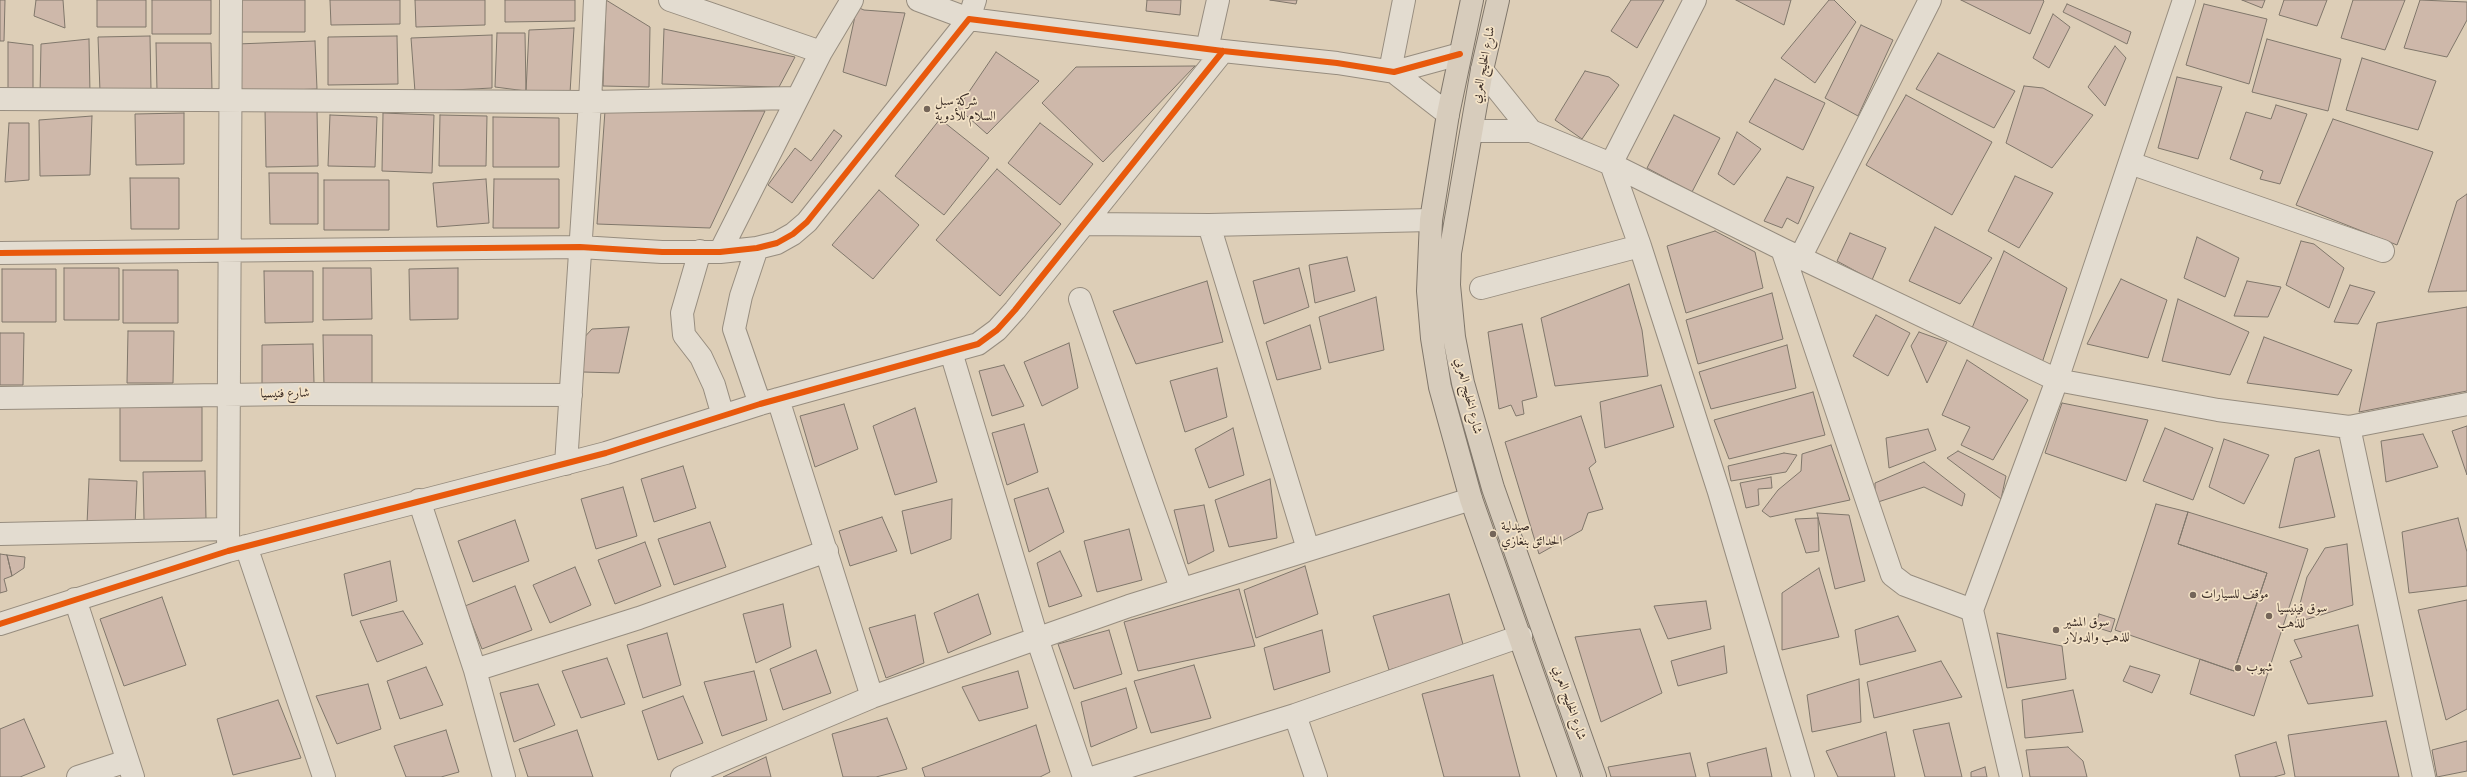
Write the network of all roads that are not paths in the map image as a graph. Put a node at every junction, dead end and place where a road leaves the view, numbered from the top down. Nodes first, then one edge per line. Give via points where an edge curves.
1 (232, 0) edge
2 (595, 0) edge
3 (670, 0) edge
4 (852, 0) edge
5 (918, 0) edge
6 (1218, 0) edge
7 (1404, 0) edge
8 (1472, 0) edge
9 (1498, 0) edge
10 (1695, 0) edge
11 (1930, 0) edge
12 (2184, 0) edge
13 (972, 9) edge
14 (1215, 50) junction
15 (821, 52) junction
16 (1460, 54) junction
17 (1482, 70) junction
18 (1392, 72) junction
19 (797, 98) junction
20 (230, 99) junction
21 (0, 100) edge
22 (590, 102) junction
23 (1448, 114) junction
24 (1472, 131) junction
25 (1531, 131) junction
26 (2130, 162) junction
27 (1611, 164) junction
28 (1431, 220) junction
29 (1085, 224) junction
30 (1209, 225) junction
31 (1640, 246) junction
32 (580, 247) junction
33 (757, 248) junction
34 (230, 250) junction
35 (2383, 251) dead end
36 (0, 252) edge
37 (710, 252) junction
38 (1791, 253) junction
39 (1482, 288) dead end
40 (1080, 299) dead end
41 (951, 352) junction
42 (2057, 380) junction
43 (228, 395) junction
44 (571, 395) junction
45 (0, 398) edge
46 (769, 401) junction
47 (2467, 404) edge
48 (723, 416) junction
49 (2349, 427) junction
50 (566, 464) junction
51 (1471, 499) junction
52 (419, 500) junction
53 (0, 534) edge
54 (234, 542) junction
55 (1308, 549) junction
56 (827, 551) junction
57 (1181, 588) junction
58 (75, 599) junction
59 (1972, 610) junction
60 (0, 624) edge
61 (1521, 636) junction
62 (1037, 638) junction
63 (475, 670) junction
64 (872, 697) junction
65 (1295, 715) junction
66 (130, 769) edge
67 (78, 777) edge
68 (324, 777) edge
69 (504, 777) edge
70 (685, 777) edge
71 (1084, 777) edge
72 (1095, 777) edge
73 (1316, 777) edge
74 (1569, 777) edge
75 (1595, 777) edge
76 (1803, 777) edge
77 (2011, 777) edge
78 (2424, 777) edge

1 - 20 street
2 - 22 street
3 - 15 street
4 - 15 street
5 - 13 street
6 - 14 street
7 - 18 street
8 - 16 main road, شارع الخليج العربي
9 - 17 main road, شارع الخليج العربي
10 - 27 street
11 - 38 street
12 - 26 street
13 - 14 street
13 - 33 street via 807,222 777,243
14 - 18 street via 1337,63
14 - 29 street
15 - 19 street
16 - 18 street
16 - 23 main road, شارع الخليج العربي
17 - 24 main road, شارع الخليج العربي
17 - 25 street
18 - 23 street
19 - 22 street
19 - 37 street
20 - 21 street
20 - 22 street
20 - 34 street
22 - 32 street
23 - 28 main road, شارع الخليج العربي
24 - 25 street
24 - 75 main road, شارع الخليج العربي via 1450,253 1449,285 1454,337 1463,382 1493,488
25 - 27 street
26 - 35 street
26 - 42 street
27 - 31 street
27 - 38 street
28 - 30 street
28 - 51 main road, شارع الخليج العربي via 1428,291 1432,338 1440,387
29 - 30 street
29 - 41 street via 997,330 978,344
30 - 55 street
31 - 39 street
31 - 76 street via 1719,492
32 - 34 street
32 - 37 street
32 - 44 street
33 - 37 street
33 - 46 street via 741,296 734,329
34 - 36 street
34 - 43 street
37 - 48 street via 682,313 684,335 701,357 714,385
38 - 42 street
38 - 59 street via 1892,574 1905,585
40 - 57 street
41 - 46 street
41 - 62 street
42 - 49 street via 2218,410
42 - 59 street
43 - 44 street, شارع فنيسيا
43 - 45 street, شارع فنيسيا
43 - 54 street
44 - 50 street
46 - 48 street
46 - 56 street
47 - 49 street
48 - 50 street
49 - 78 street
50 - 52 street
51 - 55 street
51 - 61 main road, شارع الخليج العربي
52 - 54 street
52 - 63 street
53 - 54 street
54 - 58 street
54 - 68 street
55 - 57 street
56 - 63 street via 639,618
56 - 64 street
57 - 62 street
58 - 60 street
58 - 66 street
59 - 77 street
61 - 65 street
61 - 74 main road, شارع الخليج العربي
62 - 64 street
62 - 71 street
63 - 69 street
64 - 70 street
65 - 72 street
65 - 73 street
66 - 67 street

